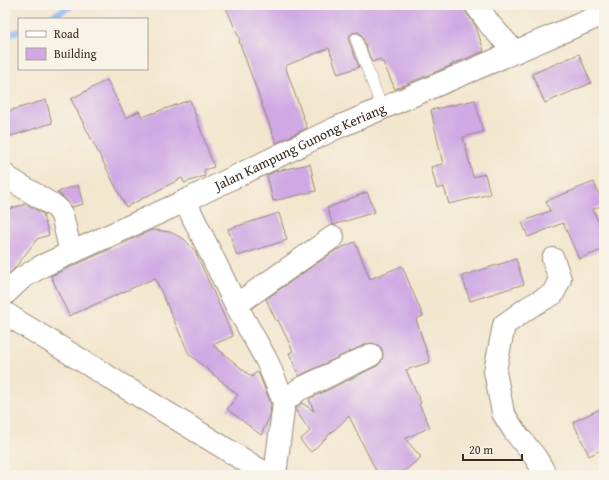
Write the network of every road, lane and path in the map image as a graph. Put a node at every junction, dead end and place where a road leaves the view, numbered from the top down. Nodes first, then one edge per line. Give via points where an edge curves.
1 (476, 5) edge
2 (604, 14) edge
3 (356, 39) dead end
4 (515, 52) junction
5 (377, 110) junction
6 (5, 175) edge
7 (185, 201) junction
8 (333, 237) dead end
9 (71, 252) junction
10 (553, 259) dead end
11 (5, 294) edge
12 (236, 305) junction
13 (5, 313) edge
14 (371, 355) dead end
15 (284, 402) junction
16 (254, 472) edge
17 (275, 475) edge
18 (544, 475) edge

1 - 4 street
2 - 4 street, Jalan Kampung Gunong Keriang
3 - 5 lane
4 - 5 street, Jalan Kampung Gunong Keriang
5 - 7 street, Jalan Kampung Gunong Keriang
6 - 9 street via 56,206 62,215
7 - 9 street, Jalan Kampung Gunong Keriang
7 - 12 street
8 - 12 street
9 - 11 street, Jalan Kampung Gunong Keriang via 22,278
10 - 18 street via 560,279 553,294 504,325 495,372 503,413 536,458
12 - 15 street via 267,361
13 - 16 street
14 - 15 street via 298,390
15 - 17 street

